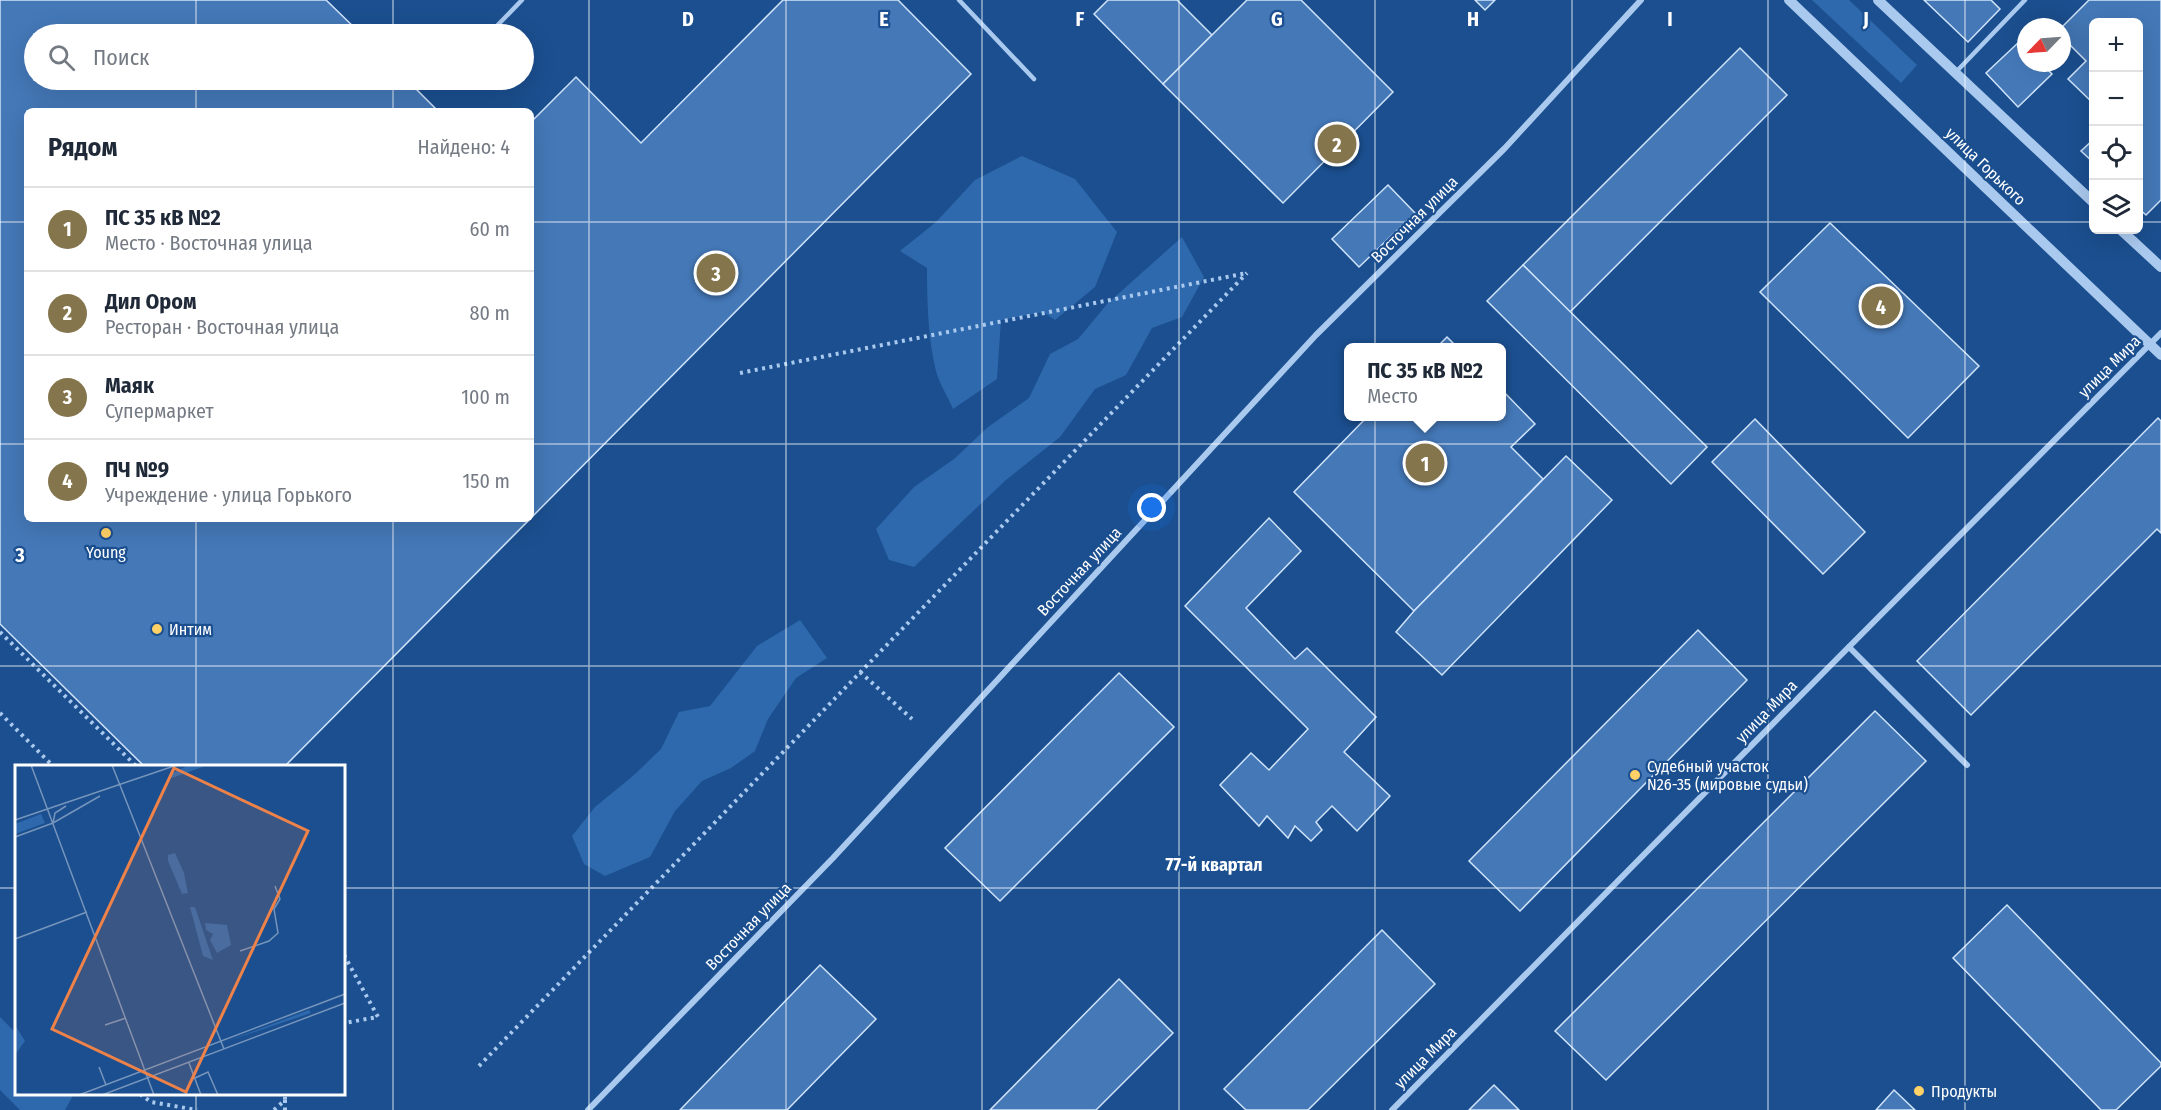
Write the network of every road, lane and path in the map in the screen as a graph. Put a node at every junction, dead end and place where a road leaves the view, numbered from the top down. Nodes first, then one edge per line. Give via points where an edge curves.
1 (522, 0) edge
2 (958, 0) edge
3 (1641, 0) edge
4 (1790, 0) edge
5 (1878, 0) edge
6 (2025, 0) edge
7 (499, 24) edge
8 (1955, 73) junction
9 (1034, 79) dead end
10 (2089, 198) edge
11 (2125, 234) edge
12 (2161, 267) edge
13 (2161, 333) edge
14 (2150, 344) junction
15 (2161, 355) edge
16 (740, 373) dead end
17 (0, 632) edge
18 (1849, 647) junction
19 (860, 672) junction
20 (0, 713) edge
21 (912, 719) dead end
22 (52, 765) edge
23 (135, 765) edge
24 (1967, 765) dead end
25 (345, 957) edge
26 (345, 1023) edge
27 (479, 1066) dead end
28 (141, 1095) edge
29 (285, 1095) edge
30 (285, 1100) junction
31 (197, 1110) edge
32 (274, 1110) edge
33 (285, 1110) edge
34 (588, 1110) edge
35 (1392, 1110) edge

1 - 7 lane
2 - 9 lane
3 - 34 street, Восточная улица via 1505,148 1316,335 841,849
4 - 14 street, улица Горького
5 - 8 street
6 - 8 lane
8 - 10 street
11 - 12 street
13 - 14 street, улица Мира
14 - 15 street, улица Горького
14 - 18 street, улица Мира
16 - 19 path via 1247,273
17 - 23 path
18 - 24 street
18 - 35 street, улица Мира
19 - 21 path
19 - 27 path
20 - 22 path
25 - 26 path via 378,1017
28 - 31 path via 151,1102
29 - 30 path
30 - 32 path
30 - 33 path

